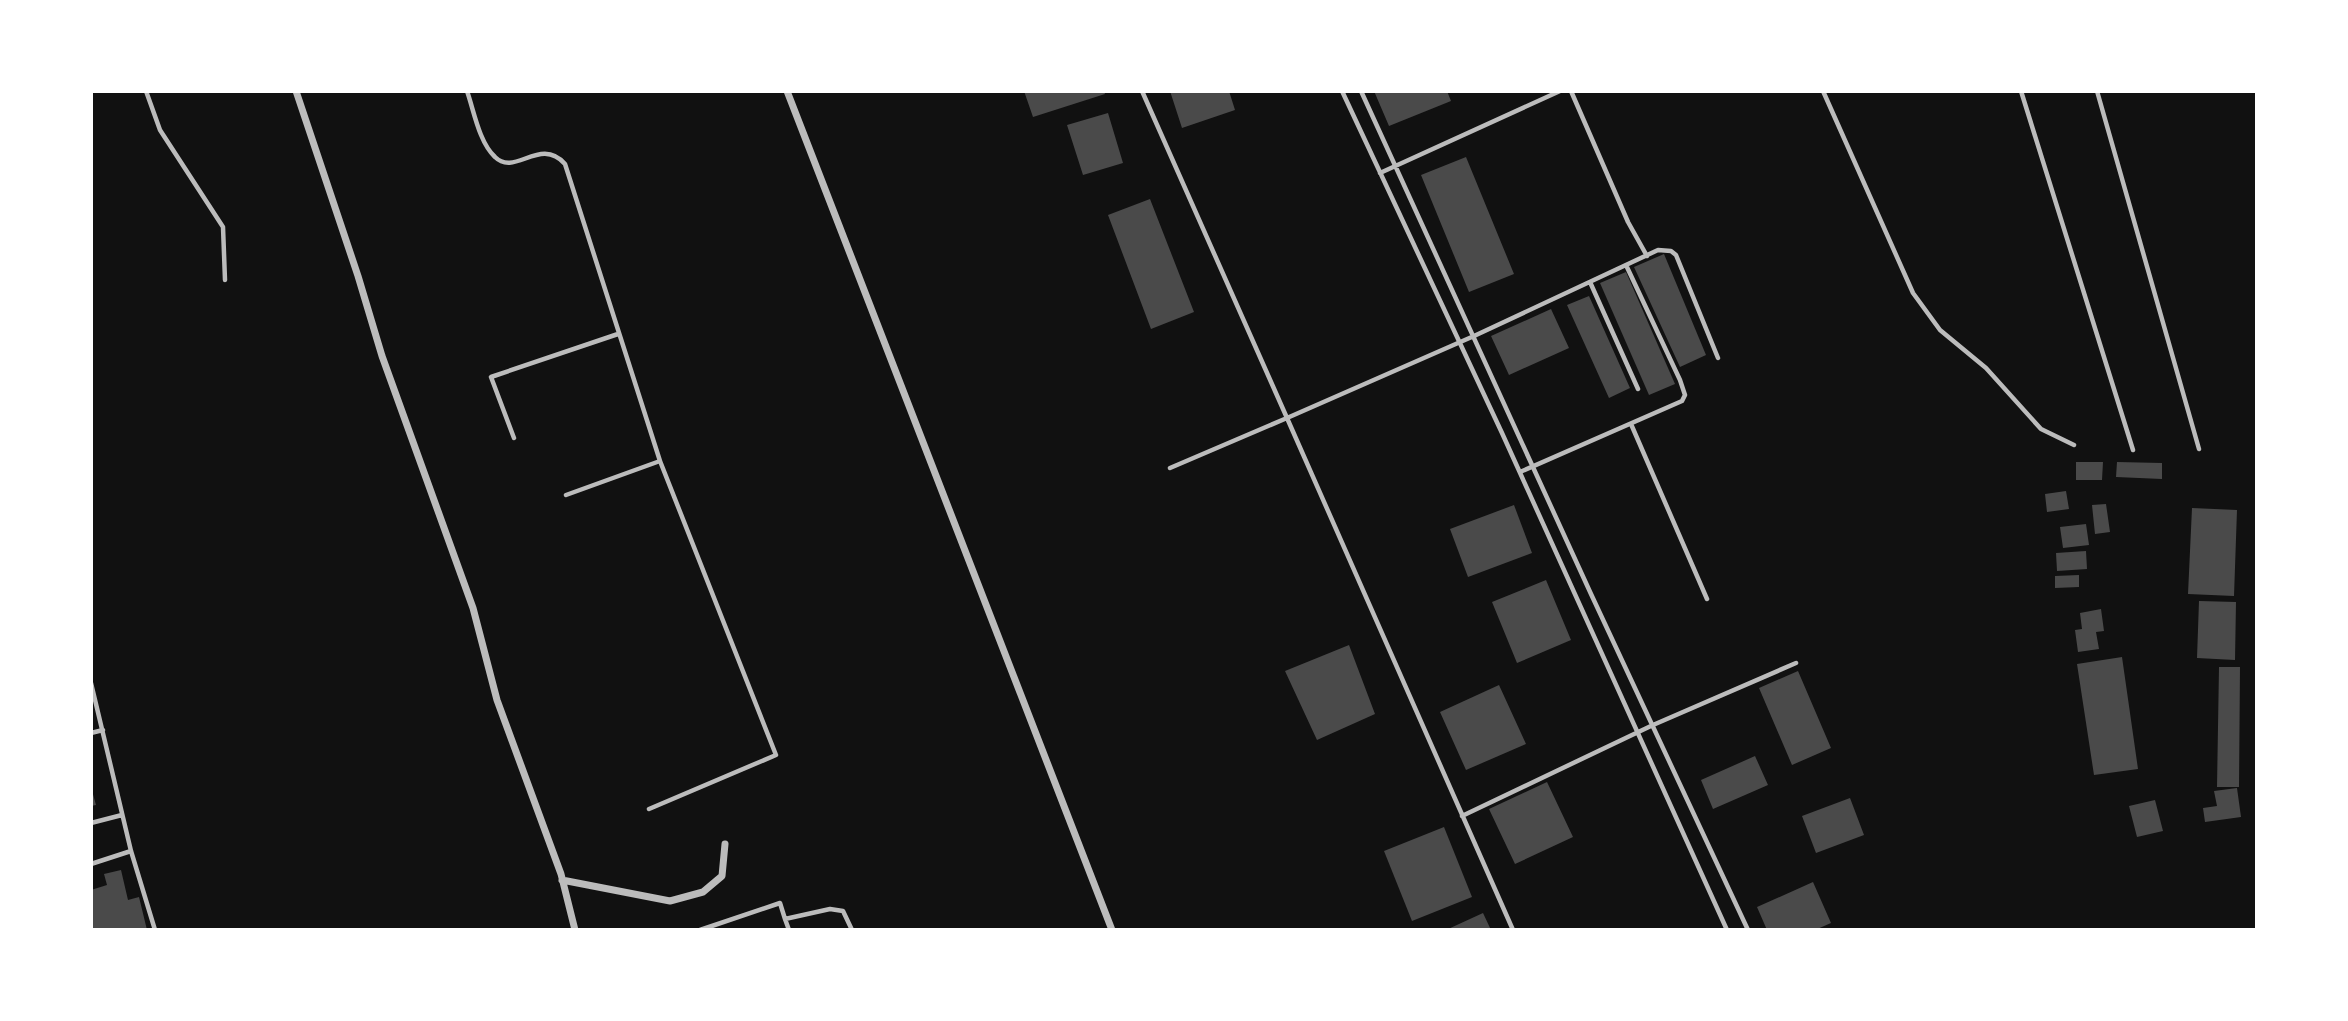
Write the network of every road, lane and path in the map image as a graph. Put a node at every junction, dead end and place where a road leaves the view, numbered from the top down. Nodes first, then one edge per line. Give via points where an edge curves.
1 (146, 91) edge
2 (296, 91) edge
3 (467, 91) edge
4 (787, 91) edge
5 (1142, 91) edge
6 (1342, 91) edge
7 (1361, 91) edge
8 (1560, 91) edge
9 (1571, 91) edge
10 (1823, 91) edge
11 (2021, 91) edge
12 (2097, 91) edge
13 (1396, 167) junction
14 (1380, 173) junction
15 (1647, 256) junction
16 (1626, 265) junction
17 (225, 280) dead end
18 (1590, 282) junction
19 (618, 334) junction
20 (1474, 336) junction
21 (1458, 343) junction
22 (1718, 358) dead end
23 (1638, 390) dead end
24 (1287, 418) junction
25 (1631, 424) junction
26 (514, 438) dead end
27 (2074, 445) dead end
28 (2199, 449) dead end
29 (2133, 450) dead end
30 (660, 461) junction
31 (1534, 467) junction
32 (1170, 468) dead end
33 (1520, 472) junction
34 (566, 495) dead end
35 (1707, 600) dead end
36 (1796, 663) dead end
37 (91, 683) edge
38 (1653, 725) junction
39 (103, 730) junction
40 (91, 733) edge
41 (1636, 733) junction
42 (649, 809) dead end
43 (122, 815) junction
44 (1462, 816) junction
45 (91, 823) edge
46 (725, 844) dead end
47 (131, 851) junction
48 (91, 864) edge
49 (562, 880) junction
50 (785, 919) junction
51 (155, 930) edge
52 (575, 930) edge
53 (700, 930) edge
54 (789, 930) edge
55 (852, 930) edge
56 (1112, 930) edge
57 (1513, 930) edge
58 (1727, 930) edge
59 (1748, 930) edge

1 - 17 lane via 160,130 223,227
2 - 49 street via 382,356 473,608 497,700
3 - 19 lane via 486,145 496,159 508,164 544,152 557,154 565,164
4 - 56 street
5 - 24 lane
6 - 14 lane
7 - 13 lane
8 - 13 lane
9 - 15 lane
10 - 27 lane via 1925,313 1986,368 2041,429
11 - 29 lane
12 - 28 lane
13 - 14 lane
13 - 20 lane
14 - 21 lane
15 - 16 lane
15 - 22 lane via 1665,250 1676,255
16 - 18 lane
16 - 25 lane via 1685,396
18 - 20 lane
18 - 23 lane
19 - 26 lane via 491,377
19 - 30 lane
20 - 21 lane
20 - 31 lane
21 - 24 lane
21 - 33 lane
24 - 32 lane
24 - 44 lane
25 - 31 lane
25 - 35 lane
30 - 34 lane
30 - 42 lane via 776,755
31 - 33 lane
31 - 38 lane
33 - 41 lane
36 - 38 lane
37 - 39 lane
38 - 41 lane
38 - 59 lane
39 - 40 lane
39 - 43 lane
41 - 44 lane
41 - 58 lane
43 - 45 lane
43 - 47 lane
44 - 57 lane
46 - 49 street via 722,876 703,892 670,901
47 - 48 lane
47 - 51 lane
49 - 52 street
50 - 53 lane via 780,903
50 - 54 lane
50 - 55 lane via 830,909 844,911

